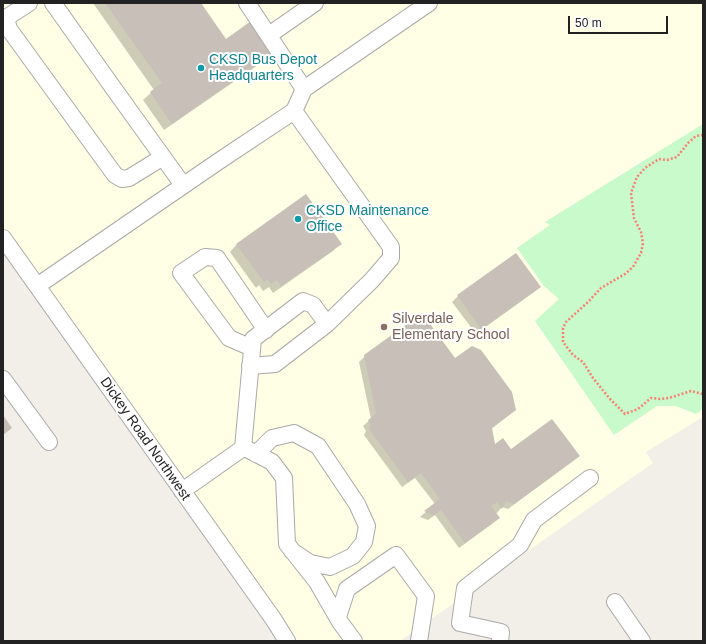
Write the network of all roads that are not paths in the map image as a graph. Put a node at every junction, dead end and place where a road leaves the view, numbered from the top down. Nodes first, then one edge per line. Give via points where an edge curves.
1 (28, 3) edge
2 (53, 3) edge
3 (247, 3) edge
4 (315, 3) edge
5 (429, 3) edge
6 (269, 35) junction
7 (304, 89) junction
8 (294, 111) junction
9 (162, 157) junction
10 (183, 185) junction
11 (3, 238) edge
12 (37, 286) junction
13 (327, 324) junction
14 (266, 330) junction
15 (252, 348) junction
16 (250, 366) junction
17 (3, 379) edge
18 (49, 442) dead end
19 (250, 451) junction
20 (590, 478) dead end
21 (182, 491) junction
22 (292, 551) junction
23 (317, 582) junction
24 (347, 589) junction
25 (615, 602) dead end
26 (338, 617) junction
27 (287, 641) edge
28 (354, 641) edge
29 (419, 641) edge
30 (500, 641) edge
31 (642, 641) edge

1 - 9 street via 9,16 9,29 115,175 122,179 130,178
2 - 9 street
3 - 6 street
4 - 6 street
5 - 7 street
6 - 7 street
7 - 8 street
8 - 10 street
8 - 13 street via 391,247 391,258
9 - 10 street
10 - 12 street
11 - 12 street, Dickey Road Northwest
12 - 21 street, Dickey Road Northwest
13 - 14 street via 313,305 303,301
13 - 16 street via 275,364
14 - 15 street via 253,339
14 - 15 street via 217,258 205,257 180,273 229,338
15 - 16 street
16 - 19 street
17 - 18 street
19 - 21 street
19 - 22 street via 272,462 284,478 287,544
19 - 22 street via 272,438 294,433 318,446 357,504 368,526 364,542 353,556 330,567 310,563
20 - 30 street via 534,520 520,545 465,588 460,623 501,632
21 - 27 street, Dickey Road Northwest
22 - 23 street
23 - 24 street
23 - 26 street
24 - 26 street
24 - 29 street via 396,555 426,596
25 - 31 street
26 - 28 street

